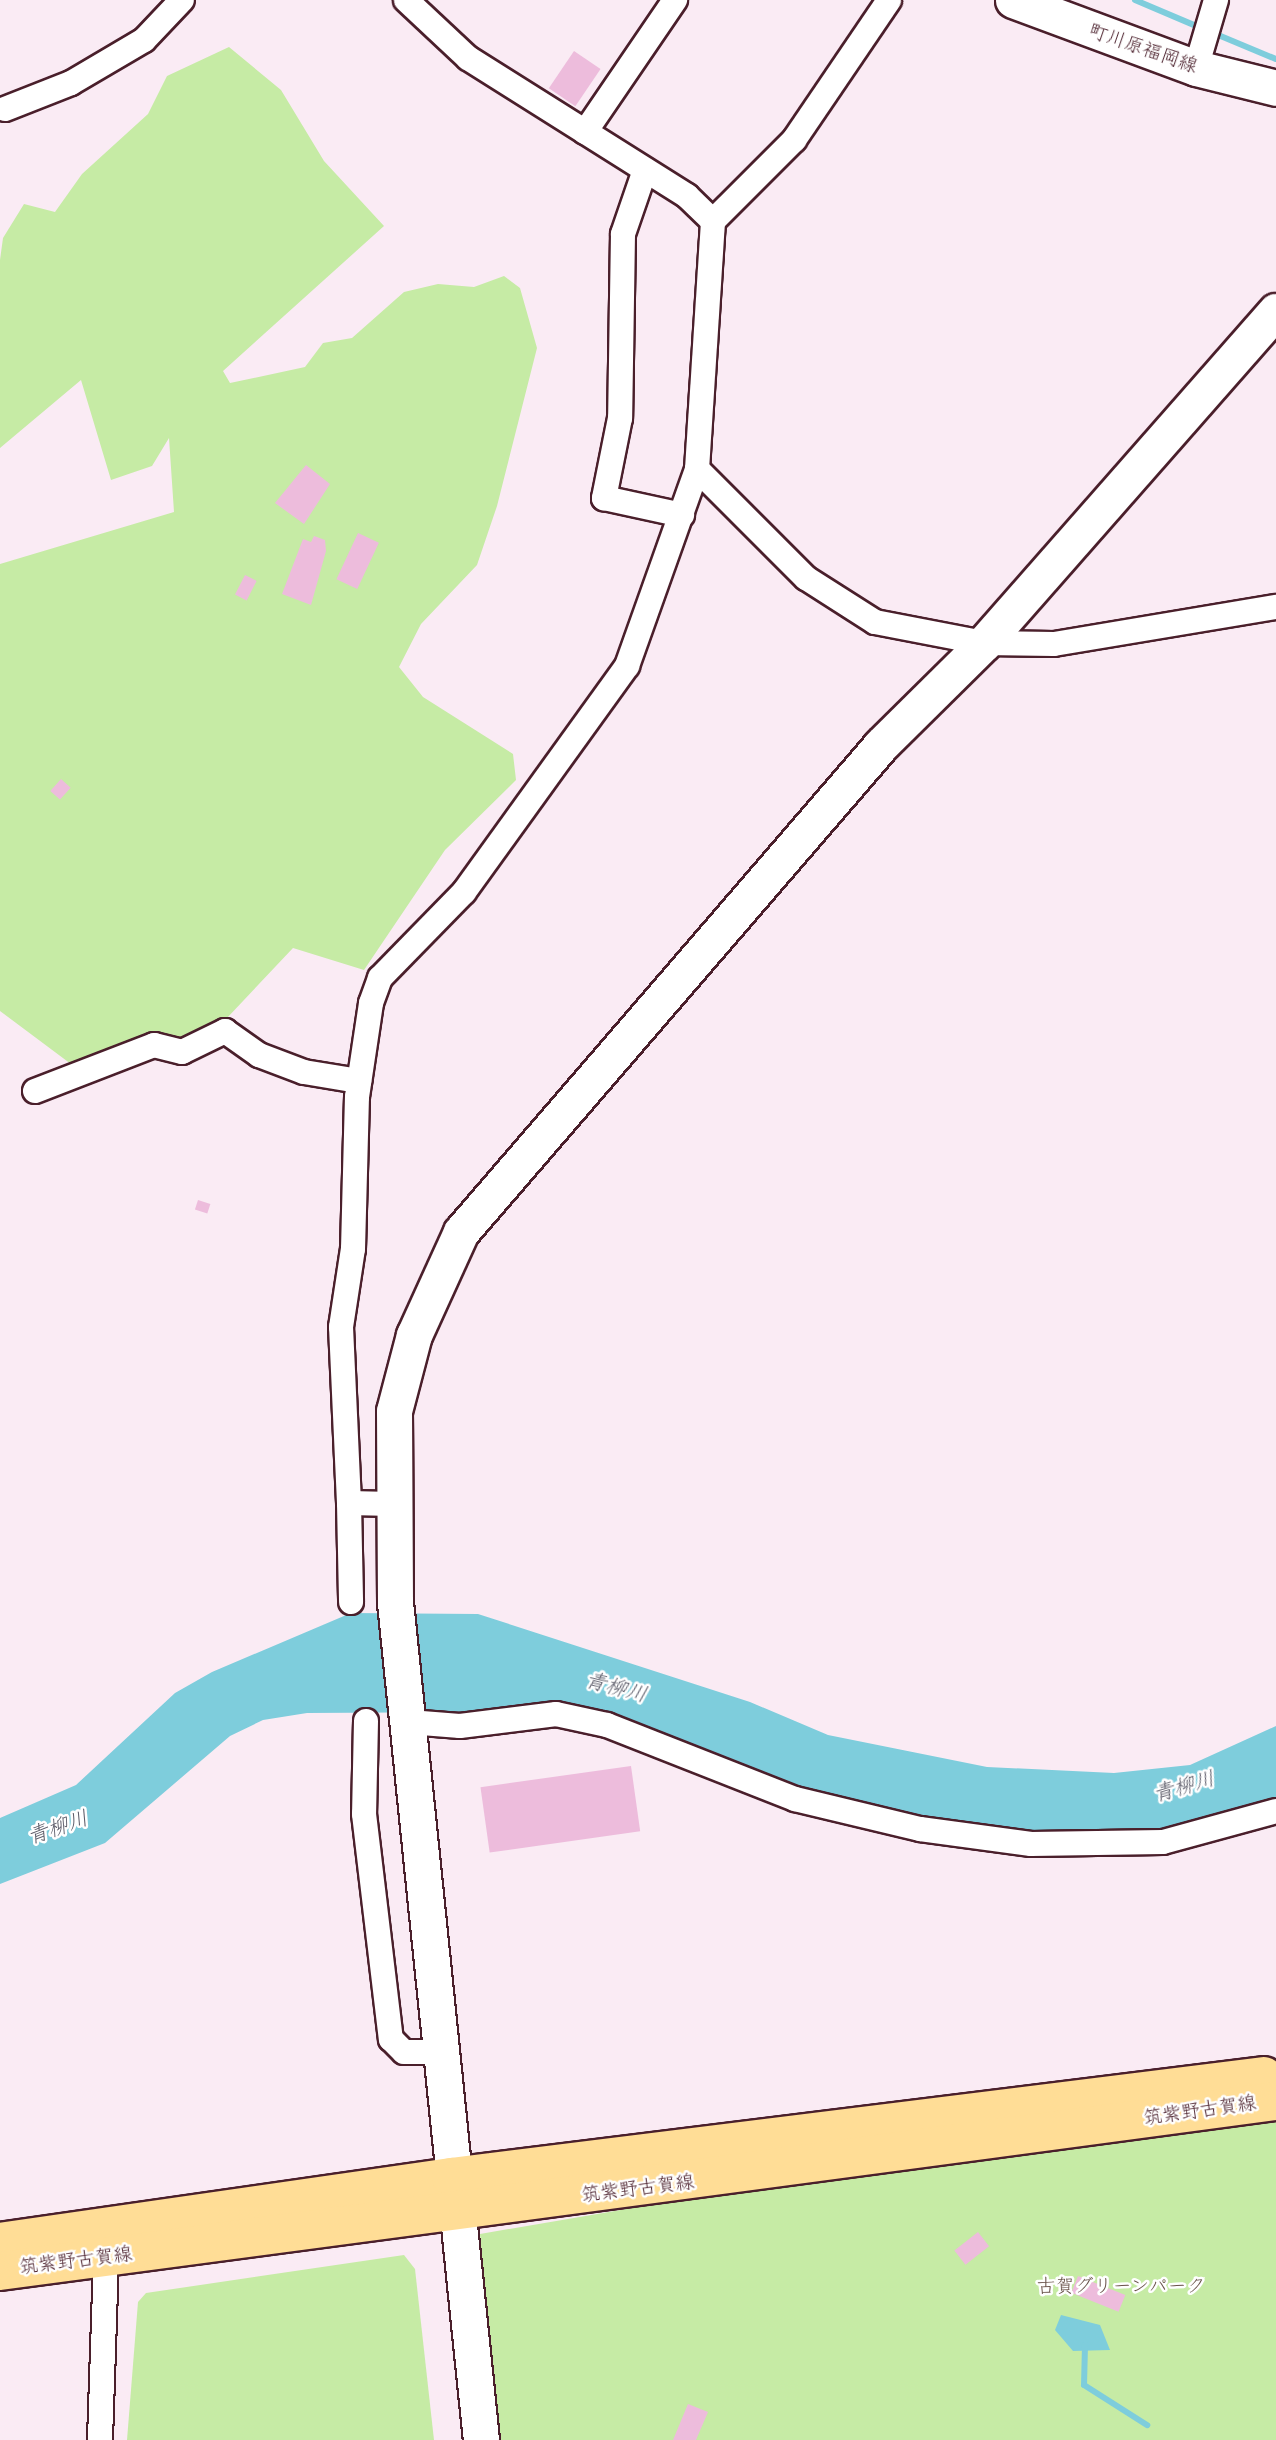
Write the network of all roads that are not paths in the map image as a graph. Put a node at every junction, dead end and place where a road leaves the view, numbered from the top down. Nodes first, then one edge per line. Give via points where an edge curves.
1 (181, 0) edge
2 (407, 0) edge
3 (675, 0) edge
4 (888, 0) edge
5 (1013, 0) edge
6 (1216, 0) edge
7 (1196, 68) junction
8 (1276, 88) edge
9 (5, 109) dead end
10 (585, 132) junction
11 (645, 170) junction
12 (713, 221) junction
13 (1276, 311) edge
14 (697, 468) junction
15 (682, 515) junction
16 (1276, 607) edge
17 (984, 643) junction
18 (359, 1081) junction
19 (35, 1091) dead end
20 (349, 1503) junction
21 (393, 1504) junction
22 (351, 1602) dead end
23 (408, 1714) junction
24 (366, 1721) dead end
25 (1276, 1811) edge
26 (440, 2052) junction
27 (1276, 2075) edge
28 (1276, 2101) edge
29 (452, 2195) junction
30 (0, 2242) edge
31 (106, 2257) junction
32 (0, 2271) edge
33 (100, 2440) edge
34 (481, 2440) edge

1 - 9 street via 144,40 71,83
2 - 10 street via 468,58
3 - 10 street
4 - 12 street via 794,140
5 - 7 street, 町川原福岡線
6 - 7 street
7 - 8 street, 町川原福岡線
10 - 11 street
11 - 12 street
11 - 15 street via 623,234 620,418 604,498
12 - 14 street
13 - 17 street
14 - 15 street
14 - 17 street via 806,578 875,622
15 - 18 street via 627,666 464,892 380,978
16 - 17 street via 1054,643
17 - 21 street via 881,745 461,1232 414,1335 394,1411
18 - 19 street via 304,1072 258,1055 225,1031 182,1052 155,1045 79,1079
18 - 20 street via 353,1248 341,1327
20 - 21 street
20 - 22 street
21 - 23 street via 397,1619
23 - 25 street via 460,1726 556,1714 607,1725 794,1799 920,1829 1031,1844 1163,1842
23 - 26 street
24 - 26 street via 364,1814 391,2039 404,2052
26 - 29 street
27 - 29 main road, 筑紫野古賀線
28 - 29 main road, 筑紫野古賀線
29 - 30 main road, 筑紫野古賀線
29 - 31 main road, 筑紫野古賀線
29 - 34 street
31 - 32 main road, 筑紫野古賀線
31 - 33 street

